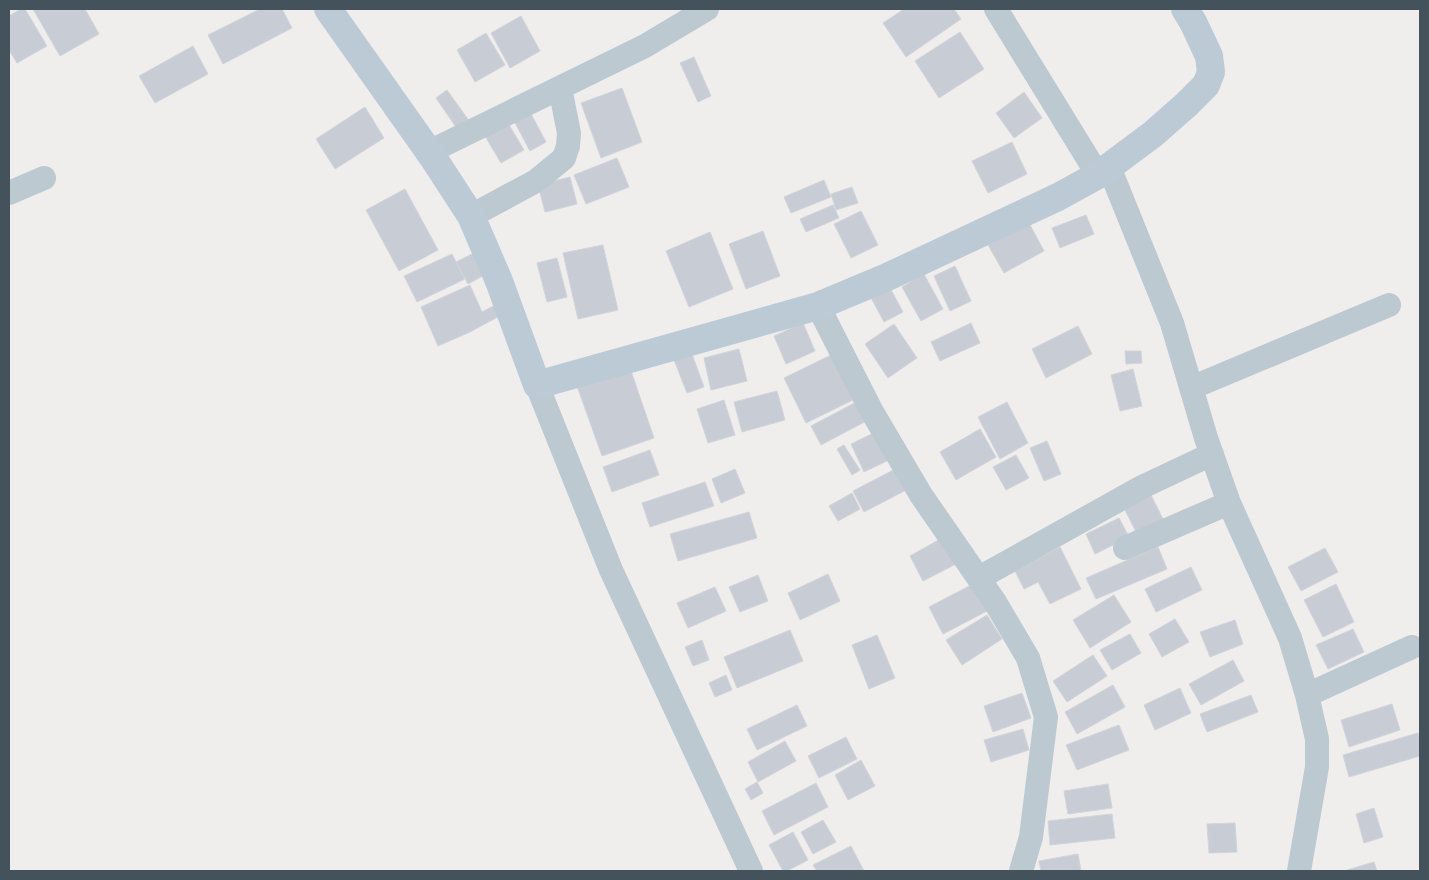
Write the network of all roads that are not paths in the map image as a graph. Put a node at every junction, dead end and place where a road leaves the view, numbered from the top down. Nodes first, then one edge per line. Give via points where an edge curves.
1 (328, 9) edge
2 (707, 9) edge
3 (996, 9) edge
4 (1185, 9) edge
5 (560, 88) junction
6 (429, 152) junction
7 (1104, 171) junction
8 (44, 178) dead end
9 (9, 193) edge
10 (471, 216) junction
11 (1389, 305) dead end
12 (818, 306) junction
13 (537, 385) junction
14 (1191, 388) junction
15 (1212, 454) junction
16 (1229, 503) junction
17 (1125, 548) dead end
18 (979, 578) junction
19 (1412, 647) dead end
20 (1308, 695) junction
21 (751, 871) edge
22 (1021, 871) edge
23 (1299, 871) edge

1 - 6 main road
2 - 5 street via 644,46
3 - 7 street
4 - 7 main road via 1209,56 1211,72 1206,85 1153,134
5 - 6 street
5 - 10 street via 569,133 564,158 536,182
6 - 10 main road
7 - 12 main road via 1050,201
7 - 14 street via 1172,323
8 - 9 street
10 - 13 main road
11 - 14 street
12 - 13 main road
12 - 18 street via 871,410 921,495
13 - 21 street via 611,570
14 - 15 street
15 - 16 street
15 - 18 street via 1142,487
16 - 17 street
16 - 20 street via 1290,638
18 - 22 street via 1028,658 1046,717 1031,837
19 - 20 street
20 - 23 street via 1317,739 1317,767

